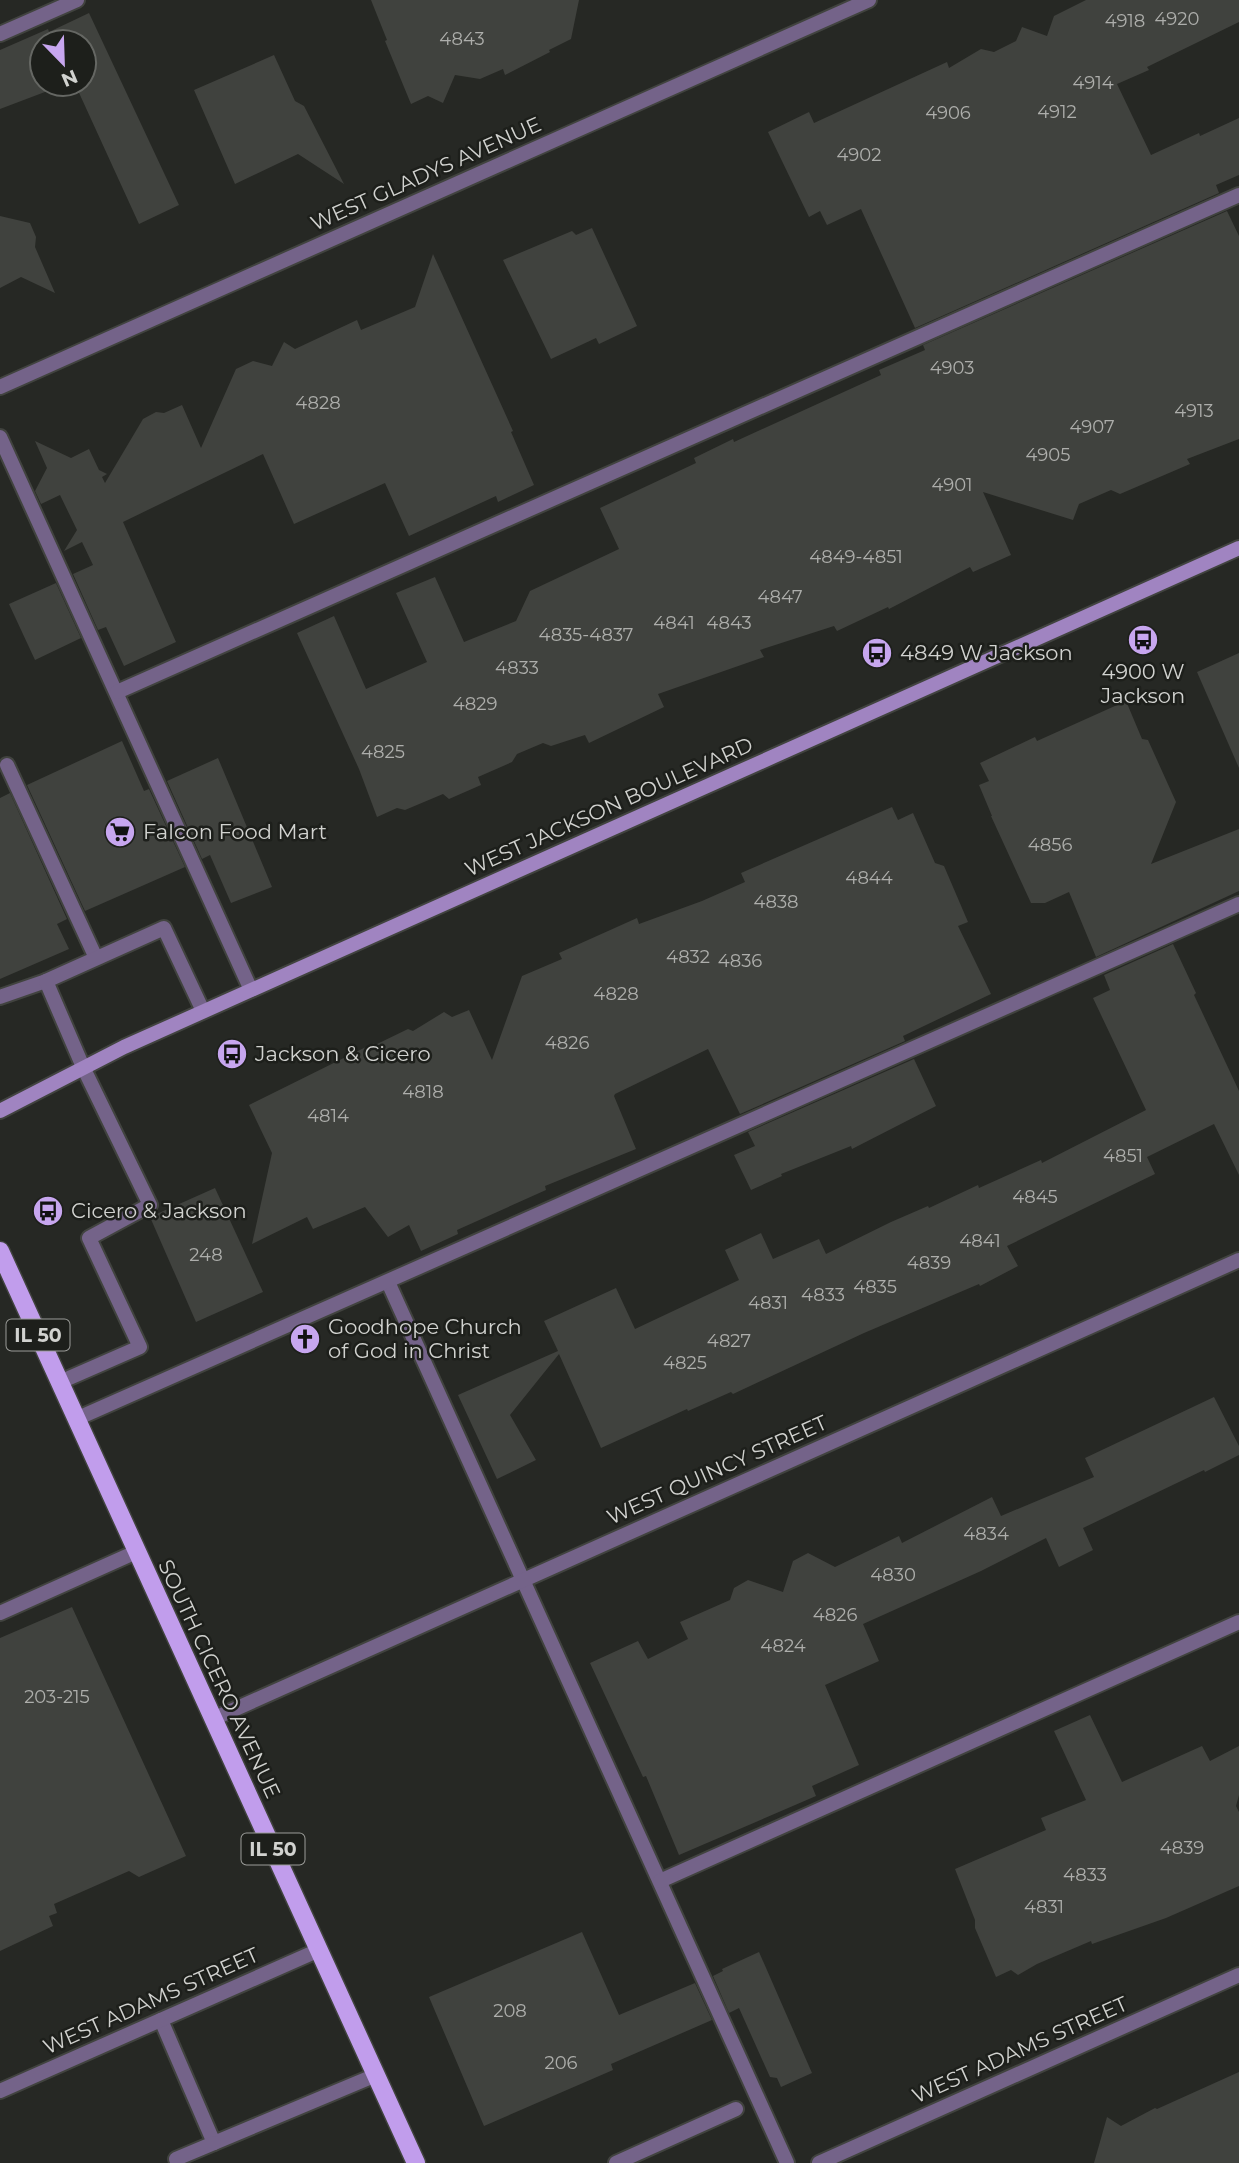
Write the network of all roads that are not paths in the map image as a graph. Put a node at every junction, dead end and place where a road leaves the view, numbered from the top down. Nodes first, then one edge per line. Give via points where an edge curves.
1 (76, 0) edge
2 (869, 0) edge
3 (0, 34) edge
4 (1239, 195) edge
5 (0, 387) edge
6 (0, 437) edge
7 (1239, 548) edge
8 (117, 692) junction
9 (7, 765) dead end
10 (1239, 904) edge
11 (96, 958) junction
12 (46, 981) junction
13 (251, 990) junction
14 (0, 997) edge
15 (203, 1011) junction
16 (83, 1067) junction
17 (0, 1111) edge
18 (0, 1251) edge
19 (1239, 1260) edge
20 (388, 1282) junction
21 (60, 1382) junction
22 (76, 1419) junction
23 (136, 1552) junction
24 (523, 1580) junction
25 (0, 1613) edge
26 (1239, 1622) edge
27 (213, 1719) junction
28 (660, 1881) junction
29 (318, 1950) junction
30 (1239, 1975) edge
31 (161, 2020) junction
32 (376, 2075) junction
33 (0, 2091) edge
34 (736, 2109) dead end
35 (214, 2144) junction
36 (178, 2163) edge
37 (416, 2163) edge
38 (616, 2163) edge
39 (787, 2163) edge
40 (819, 2163) edge

1 - 3 street
2 - 5 street, WEST GLADYS AVENUE
4 - 8 street
6 - 8 street
7 - 13 street, WEST JACKSON BOULEVARD
8 - 13 street
9 - 11 street
10 - 20 street
11 - 12 street
11 - 15 street via 164,928
12 - 14 street
12 - 16 street
13 - 15 street, WEST JACKSON BOULEVARD
15 - 16 street, WEST JACKSON BOULEVARD
16 - 17 street, WEST JACKSON BOULEVARD
16 - 21 street via 150,1205 89,1238 140,1347
18 - 21 main road, SOUTH CICERO AVENUE / IL 50
19 - 24 street, WEST QUINCY STREET
20 - 22 street
20 - 24 street
21 - 22 main road, SOUTH CICERO AVENUE / IL 50
22 - 23 main road, SOUTH CICERO AVENUE / IL 50
23 - 25 street
23 - 27 main road, SOUTH CICERO AVENUE / IL 50
24 - 27 street, WEST QUINCY STREET
24 - 28 street
26 - 28 street
27 - 29 main road, SOUTH CICERO AVENUE / IL 50
28 - 39 street
29 - 31 street, WEST ADAMS STREET
29 - 32 main road, SOUTH CICERO AVENUE / IL 50
30 - 40 street, WEST ADAMS STREET
31 - 33 street, WEST ADAMS STREET
31 - 35 street
32 - 35 street
32 - 37 main road, SOUTH CICERO AVENUE / IL 50
34 - 38 street
35 - 36 street via 176,2160

